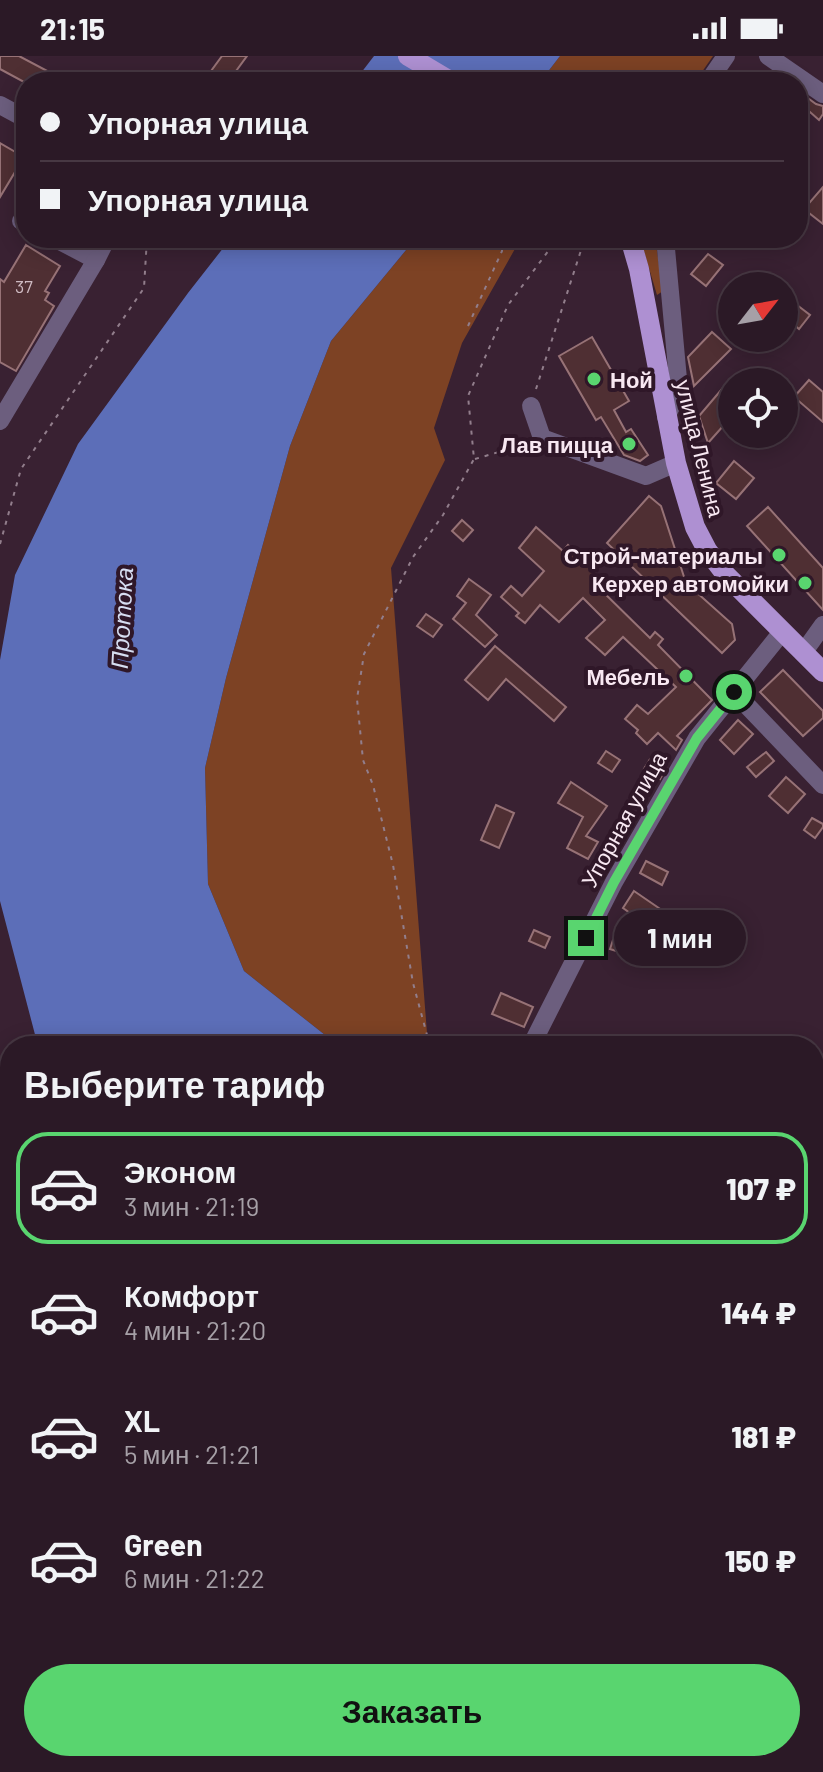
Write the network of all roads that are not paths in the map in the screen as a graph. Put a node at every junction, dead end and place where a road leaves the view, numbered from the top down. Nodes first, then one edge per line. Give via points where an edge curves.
1 (408, 56) edge
2 (768, 56) edge
3 (435, 72) edge
4 (791, 72) edge
5 (73, 248) edge
6 (102, 248) edge
7 (633, 248) edge
8 (666, 248) edge
9 (96, 260) junction
10 (531, 406) road end
11 (666, 417) junction
12 (0, 421) edge
13 (676, 463) junction
14 (823, 625) edge
15 (782, 632) junction
16 (803, 653) junction
17 (823, 672) edge
18 (734, 692) junction
19 (823, 785) edge
20 (536, 1036) edge

1 - 3 main road
2 - 4 street
5 - 9 street
6 - 9 street
7 - 11 main road, улица Ленина
8 - 11 street via 679,390
9 - 12 street
10 - 13 street via 542,438 646,476
11 - 13 main road, улица Ленина
13 - 15 main road, улица Ленина via 707,550
14 - 16 street
15 - 16 main road, улица Ленина
15 - 18 street, Упорная улица
16 - 17 main road, улица Ленина
18 - 19 street
18 - 20 street, Упорная улица via 697,738

